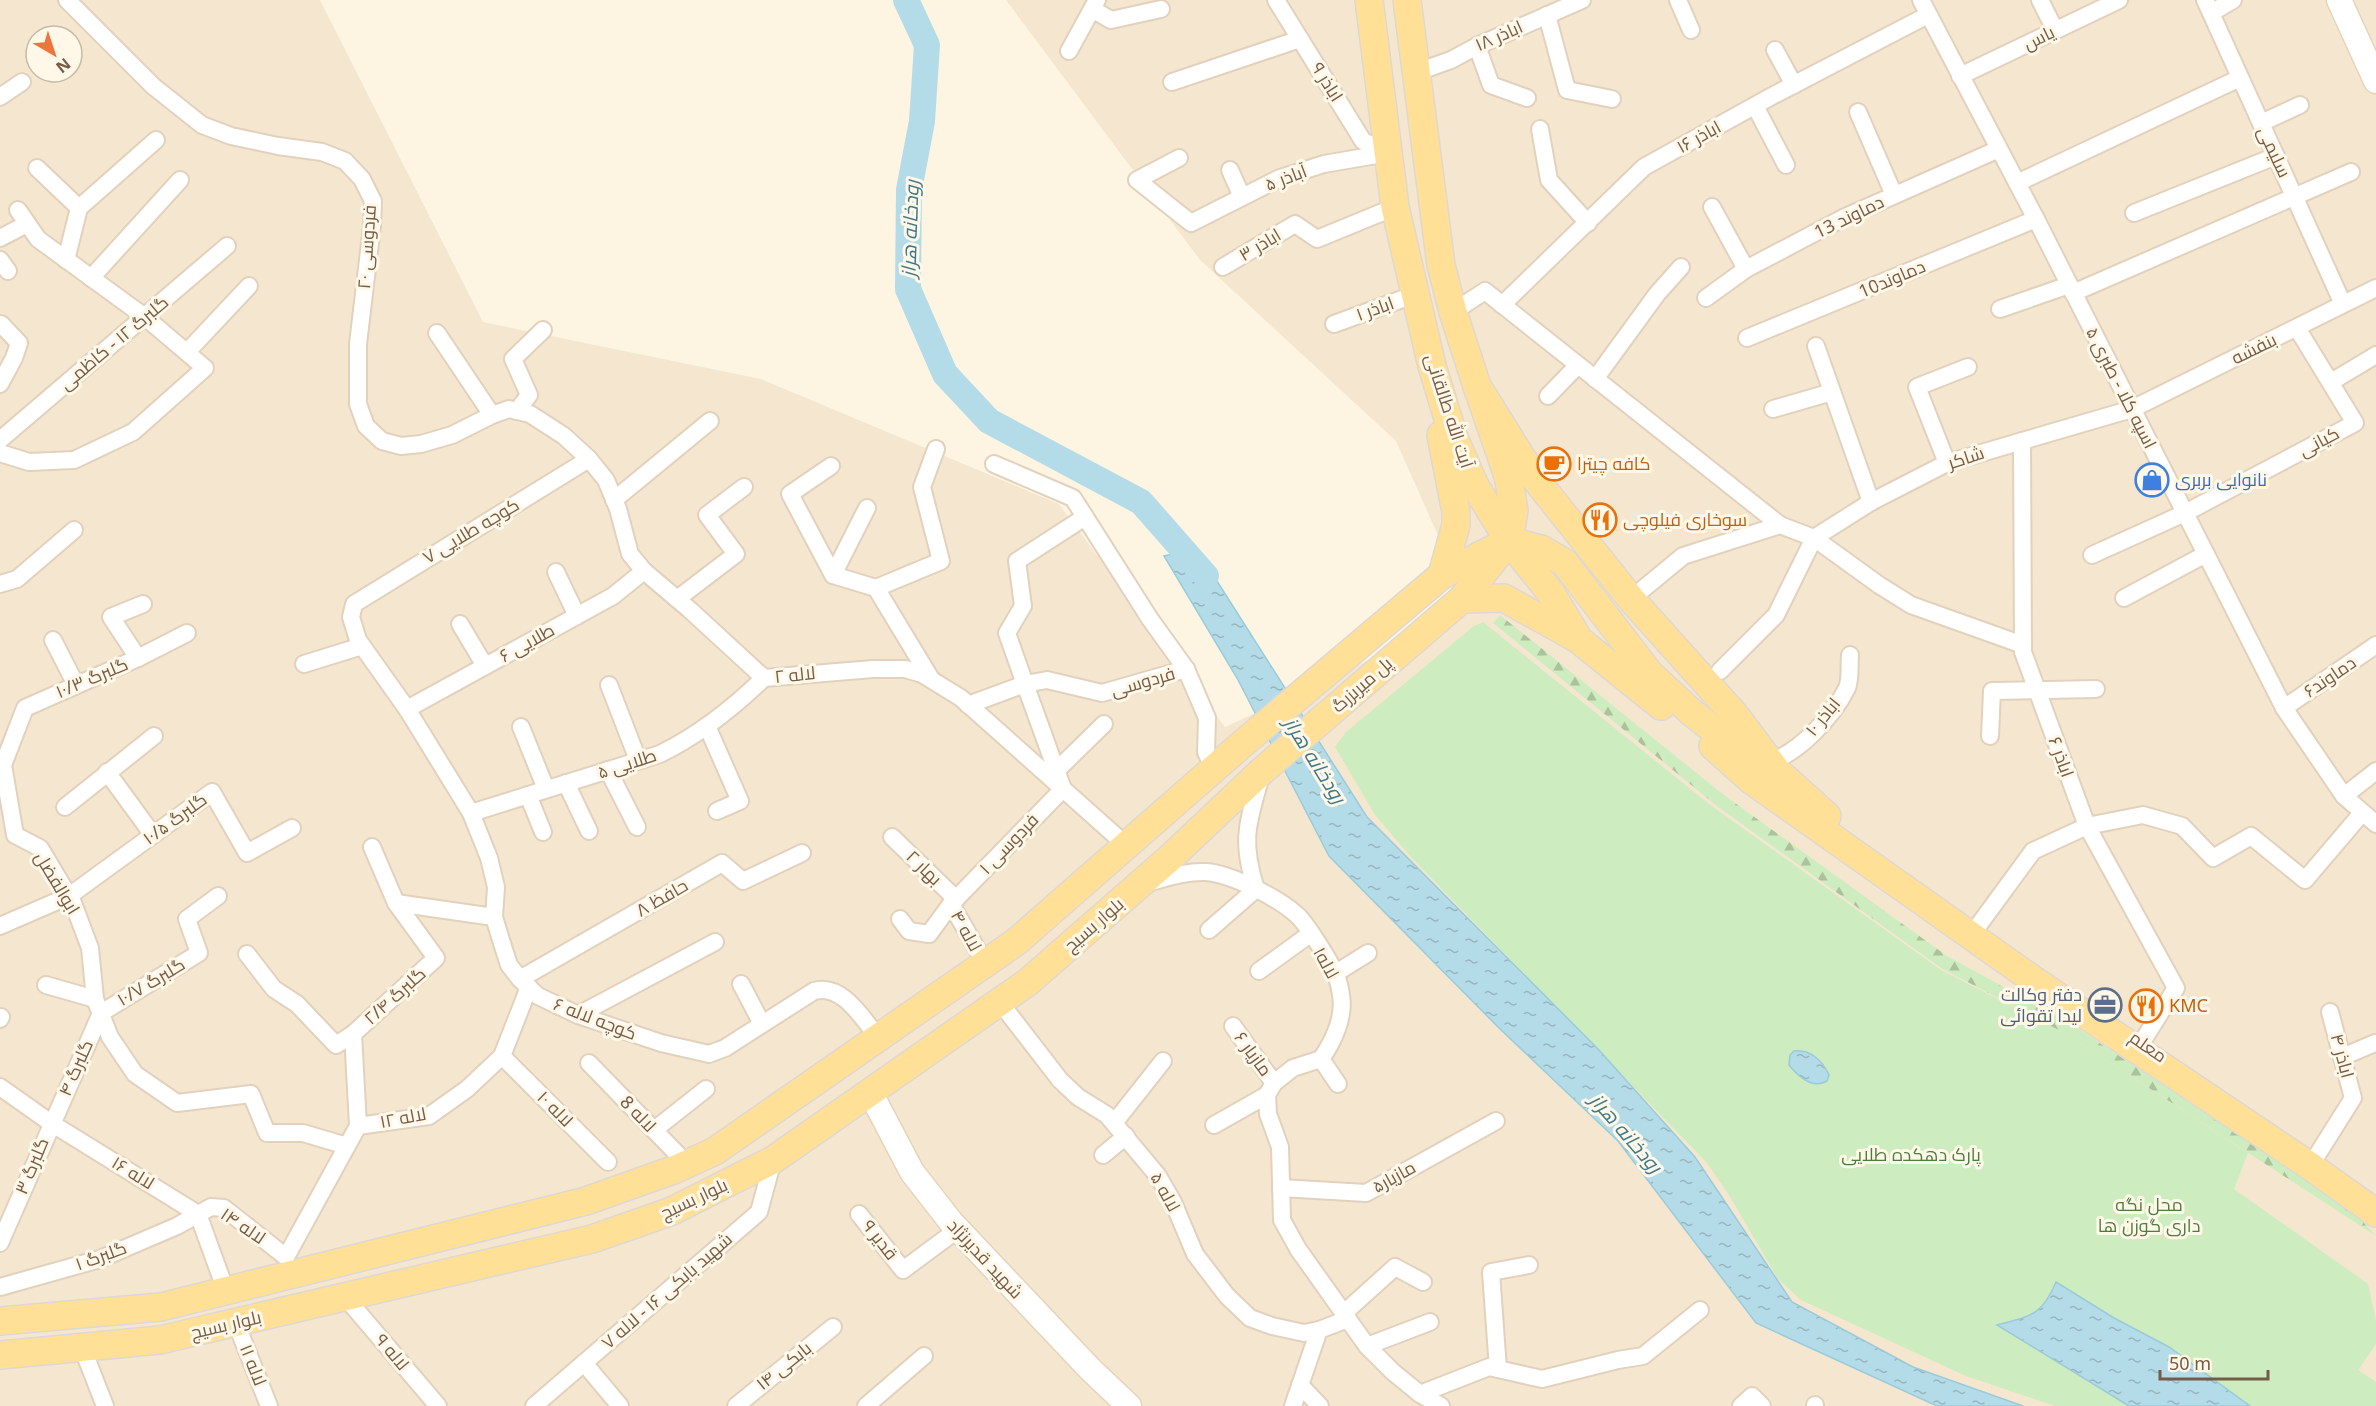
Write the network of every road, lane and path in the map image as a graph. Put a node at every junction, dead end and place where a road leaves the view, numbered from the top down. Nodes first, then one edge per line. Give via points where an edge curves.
1 (67, 0) edge
2 (1276, 0) edge
3 (1369, 0) edge
4 (1407, 0) edge
5 (1582, 0) edge
6 (1678, 0) edge
7 (2040, 0) edge
8 (2119, 0) edge
9 (2233, 0) edge
10 (2345, 2) edge
11 (1095, 4) edge
12 (2208, 6) edge
13 (1924, 7) edge
14 (1161, 9) dead end
15 (1547, 15) junction
16 (1691, 30) dead end
17 (2055, 30) junction
18 (1300, 39) junction
19 (1477, 46) junction
20 (1775, 50) dead end
21 (1069, 51) dead end
22 (2374, 70) edge
23 (1417, 72) junction
24 (1960, 76) junction
25 (2240, 78) junction
26 (22, 82) dead end
27 (1172, 82) dead end
28 (1794, 85) junction
29 (0, 97) edge
30 (1527, 98) dead end
31 (1612, 99) dead end
32 (2300, 105) dead end
33 (1755, 106) junction
34 (1858, 112) dead end
35 (2261, 123) junction
36 (1540, 129) dead end
37 (156, 140) dead end
38 (1999, 149) junction
39 (1388, 153) junction
40 (2276, 156) junction
41 (1179, 158) dead end
42 (1786, 165) dead end
43 (37, 168) dead end
44 (1230, 170) dead end
45 (2351, 172) dead end
46 (180, 180) dead end
47 (2017, 183) junction
48 (1894, 195) junction
49 (1242, 197) junction
50 (2295, 197) junction
51 (79, 207) junction
52 (1395, 207) junction
53 (1712, 207) dead end
54 (2134, 213) dead end
55 (2036, 219) junction
56 (1588, 223) junction
57 (0, 238) edge
58 (227, 246) dead end
59 (66, 260) junction
60 (1223, 267) dead end
61 (1681, 267) dead end
62 (1746, 269) junction
63 (91, 278) junction
64 (249, 286) dead end
65 (2376, 288) edge
66 (2071, 289) junction
67 (1416, 294) junction
68 (1706, 298) dead end
69 (2343, 304) junction
70 (1502, 305) junction
71 (2000, 309) dead end
72 (1453, 312) junction
73 (145, 317) junction
74 (1, 324) edge
75 (1334, 324) dead end
76 (2297, 328) junction
77 (543, 330) dead end
78 (437, 333) dead end
79 (1748, 338) dead end
80 (1816, 346) dead end
81 (187, 352) junction
82 (2376, 355) edge
83 (1578, 365) junction
84 (1432, 366) junction
85 (1968, 367) dead end
86 (1595, 379) junction
87 (2331, 382) junction
88 (0, 384) edge
89 (1477, 386) junction
90 (1832, 392) junction
91 (1548, 396) dead end
92 (1773, 409) dead end
93 (2132, 409) junction
94 (517, 411) junction
95 (492, 415) junction
96 (710, 422) dead end
97 (0, 440) edge
98 (2022, 441) junction
99 (936, 449) dead end
100 (0, 453) edge
101 (589, 459) junction
102 (1502, 459) junction
103 (1947, 463) junction
104 (994, 464) dead end
105 (831, 466) dead end
106 (1467, 468) junction
107 (744, 488) dead end
108 (614, 500) junction
109 (1871, 502) junction
110 (867, 508) dead end
111 (2185, 513) junction
112 (1085, 517) junction
113 (1780, 525) junction
114 (74, 530) dead end
115 (1814, 538) junction
116 (1509, 541) junction
117 (2206, 554) junction
118 (2092, 555) dead end
119 (644, 571) junction
120 (556, 572) dead end
121 (1573, 573) junction
122 (1442, 574) junction
123 (833, 575) junction
124 (0, 584) edge
125 (876, 588) junction
126 (1551, 593) junction
127 (2124, 598) dead end
128 (677, 599) junction
129 (1462, 599) junction
130 (1630, 599) junction
131 (143, 604) dead end
132 (354, 604) joint
133 (578, 616) junction
134 (460, 624) dead end
135 (187, 633) dead end
136 (54, 640) dead end
137 (1579, 640) junction
138 (2023, 645) junction
139 (2376, 645) edge
140 (362, 646) junction
141 (1850, 655) dead end
142 (138, 658) junction
143 (303, 664) dead end
144 (485, 666) junction
145 (1186, 669) junction
146 (1720, 671) dead end
147 (764, 678) junction
148 (932, 680) junction
149 (1026, 684) junction
150 (76, 685) junction
151 (609, 685) dead end
152 (2096, 689) dead end
153 (2037, 691) junction
154 (968, 705) junction
155 (2284, 708) junction
156 (407, 709) junction
157 (1104, 724) dead end
158 (707, 726) junction
159 (521, 727) dead end
160 (1700, 735) joint
161 (154, 736) dead end
162 (1990, 736) dead end
163 (1241, 745) joint
164 (638, 760) junction
165 (1770, 762) junction
166 (1, 765) edge
167 (1214, 769) junction
168 (609, 770) junction
169 (1056, 771) junction
170 (1262, 771) junction
171 (2376, 771) edge
172 (107, 772) junction
173 (566, 783) junction
174 (546, 789) junction
175 (1063, 789) junction
176 (528, 795) junction
177 (2344, 796) junction
178 (65, 807) dead end
179 (717, 811) dead end
180 (471, 813) junction
181 (2362, 813) junction
182 (2376, 824) edge
183 (2087, 826) junction
184 (637, 827) dead end
185 (292, 828) dead end
186 (589, 831) dead end
187 (543, 832) dead end
188 (153, 835) junction
189 (892, 837) dead end
190 (1137, 838) junction
191 (372, 847) dead end
192 (802, 853) dead end
193 (1171, 857) junction
194 (1140, 884) junction
195 (1256, 889) junction
196 (69, 896) junction
197 (218, 896) dead end
198 (954, 901) junction
199 (396, 903) junction
200 (494, 917) junction
201 (900, 918) dead end
202 (0, 926) edge
203 (1978, 926) junction
204 (1209, 930) dead end
205 (1310, 934) junction
206 (715, 942) dead end
207 (1368, 953) dead end
208 (247, 954) dead end
209 (985, 963) junction
210 (1259, 970) dead end
211 (1336, 973) junction
212 (525, 983) junction
213 (741, 984) dead end
214 (46, 985) dead end
215 (999, 1001) junction
216 (98, 1006) junction
217 (2330, 1012) dead end
218 (578, 1015) junction
219 (762, 1024) junction
220 (1233, 1026) dead end
221 (353, 1034) junction
222 (878, 1037) junction
223 (2142, 1042) junction
224 (2375, 1043) edge
225 (502, 1056) junction
226 (2342, 1057) junction
227 (1321, 1059) junction
228 (1163, 1061) dead end
229 (589, 1063) dead end
230 (1338, 1084) dead end
231 (706, 1089) dead end
232 (1271, 1089) junction
233 (2, 1090) edge
234 (870, 1092) junction
235 (1496, 1120) dead end
236 (51, 1123) junction
237 (1114, 1123) junction
238 (1214, 1125) dead end
239 (358, 1126) junction
240 (654, 1130) junction
241 (1126, 1137) junction
242 (347, 1146) junction
243 (1103, 1155) dead end
244 (772, 1160) junction
245 (2314, 1160) junction
246 (608, 1162) dead end
247 (687, 1164) junction
248 (1281, 1188) junction
249 (581, 1202) junction
250 (2376, 1202) edge
251 (2376, 1213) edge
252 (198, 1214) junction
253 (859, 1214) dead end
254 (957, 1230) junction
255 (592, 1239) junction
256 (0, 1243) edge
257 (286, 1257) joint
258 (1529, 1265) dead end
259 (1423, 1282) dead end
260 (0, 1287) edge
261 (226, 1291) junction
262 (346, 1298) junction
263 (1700, 1310) dead end
264 (1346, 1316) junction
265 (0, 1321) edge
266 (236, 1323) junction
267 (1430, 1323) dead end
268 (833, 1327) dead end
269 (1319, 1329) junction
270 (1367, 1346) junction
271 (82, 1347) junction
272 (0, 1355) edge
273 (924, 1356) dead end
274 (584, 1363) junction
275 (1498, 1369) junction
276 (1300, 1385) junction
277 (1420, 1394) junction
278 (105, 1406) edge
279 (269, 1406) edge
280 (438, 1406) edge
281 (534, 1406) edge
282 (620, 1406) edge
283 (736, 1406) edge
284 (866, 1406) edge
285 (1129, 1406) edge
286 (1293, 1406) edge
287 (1320, 1406) edge
288 (1441, 1406) edge

1 - 95 street, فردوسی ۲۰ via 153,86 202,125 250,140 322,152 345,161 362,179 373,201 358,344 358,404 366,426 382,441 401,446 453,435
2 - 18 street, اباذر ۹
3 - 39 main road, آیت الله طالقانی
4 - 23 main road, آیت الله طالقانی
5 - 15 street, اباذر ۱۸
6 - 16 street
7 - 17 street
8 - 17 street, یاس
9 - 12 street
10 - 22 street
11 - 14 street via 1111,20
11 - 21 street
12 - 25 street, سلیمی
13 - 24 street, اسپه کلا - طبری ۵
13 - 28 street, اباذر ۱۶
15 - 19 street, اباذر ۱۸
15 - 31 street via 1567,90
17 - 24 street, یاس
18 - 27 street
18 - 39 street, اباذر ۹ via 1363,141
19 - 23 street, اباذر ۱۸
19 - 30 street via 1491,85
20 - 28 street
23 - 72 main road, آیت الله طالقانی via 1441,265
24 - 38 street, اسپه کلا - طبری ۵
25 - 35 street, سلیمی
25 - 47 street
26 - 29 street
28 - 33 street, اباذر ۱۶
32 - 35 street
33 - 42 street
33 - 56 street, اباذر ۱۶ via 1644,167
34 - 48 street
35 - 40 street, سلیمی
36 - 56 street via 1549,180
37 - 51 street
38 - 47 street, اسپه کلا - طبری ۵
38 - 48 street, دماوند 13
39 - 49 street, آباذر ۵ via 1324,164 1280,178
39 - 52 main road, آیت الله طالقانی
40 - 50 street, سلیمی
40 - 54 street
41 - 49 street, آباذر ۵ via 1137,180 1191,223
43 - 51 street
44 - 49 street
45 - 50 street
46 - 63 street
47 - 55 street, اسپه کلا - طبری ۵
48 - 62 street, دماوند 13
50 - 66 street
50 - 69 street, سلیمی
51 - 59 street
52 - 60 street, اباذر ۳ via 1317,239 1295,224
52 - 67 main road, آیت الله طالقانی
53 - 62 street
55 - 66 street, اسپه کلا - طبری ۵
55 - 79 street, دماوند10
56 - 70 street, اباذر ۱۶
57 - 59 street via 22,217 38,240
58 - 73 street, گلبرگ ۱۲ - کاظمی
59 - 63 street
61 - 86 street
62 - 68 street, دماوند 13
63 - 73 street
64 - 81 street
65 - 69 street, بنفشه
66 - 71 street
66 - 93 street, اسپه کلا - طبری ۵
67 - 75 street, اباذر ۱
67 - 84 main road, آیت الله طالقانی
69 - 76 street, بنفشه
70 - 72 street via 1485,291
70 - 83 street
72 - 89 main road, آیت الله طالقانی
73 - 81 street
73 - 97 street, گلبرگ ۱۲ - کاظمی
74 - 88 street via 19,343
76 - 87 street, کیانی
76 - 93 street, بنفشه
77 - 94 street via 513,359 529,395
78 - 95 street
80 - 90 street
81 - 100 street via 205,368 133,432 74,460 29,462
82 - 87 street
83 - 86 street
83 - 91 street
84 - 106 main road, آیت الله طالقانی
84 - 122 main road via 1456,512
85 - 103 street via 1917,387
86 - 113 street
87 - 111 street, کیانی via 2355,423
89 - 102 main road
89 - 130 main road, آیت الله طالقانی via 1533,476
90 - 92 street
90 - 109 street
93 - 98 street, شاکر
93 - 111 street, اسپه کلا - طبری ۵
94 - 95 street via 509,409
94 - 101 street, لاله ۲ via 530,414 564,436
96 - 108 street
98 - 103 street, شاکر
98 - 138 street, اباذر ۶
99 - 125 street via 922,487 940,561
101 - 108 street, لاله ۲ via 606,480
101 - 132 street, کوچه طلایی ۷
102 - 106 main road via 1499,469 1490,476 1477,476
102 - 116 main road via 1514,510
103 - 109 street, شاکر
104 - 112 street via 1073,498
105 - 123 street via 790,494
106 - 116 main road, آیت الله طالقانی
107 - 128 street via 707,515 736,554
108 - 119 street, لاله ۲ via 630,554
109 - 115 street, شاکر
110 - 123 street
111 - 117 street, اسپه کلا - طبری ۵
111 - 118 street
112 - 145 street
112 - 149 street via 1017,561 1023,606 1007,633
113 - 115 street
113 - 130 street via 1683,556
114 - 124 street via 17,579
115 - 138 street via 1911,604
115 - 146 street via 1776,615
116 - 121 main road via 1541,549 1565,563
116 - 122 main road, پل میربزرگ
116 - 126 main road, آیت الله طالقانی
116 - 129 main road, پل میربزرگ
117 - 127 street
117 - 155 street, اسپه کلا - طبری ۵
119 - 128 street, لاله ۲
119 - 133 street, طلایی ۶ via 613,596
120 - 133 street
121 - 126 main road via 1563,570 1554,574 1549,583
121 - 165 main road via 1649,673 1733,745
122 - 163 main road, پل میربزرگ
123 - 125 street
125 - 148 street
126 - 137 main road, آیت الله طالقانی
128 - 147 street, لاله ۲
129 - 137 main road via 1504,598
129 - 170 main road, پل میربزرگ
130 - 165 main road, آیت الله طالقانی via 1725,704
131 - 142 street, گلبرگ ۱۰/۳ via 111,617
132 - 140 street, کوچه لاله ۶ via 351,617
133 - 144 street, طلایی ۶
134 - 144 street
135 - 142 street
136 - 150 street
137 - 160 main road, آیت الله طالقانی
138 - 153 street, اباذر ۶
139 - 155 street, دماوند۶
140 - 143 street
140 - 156 street, کوچه لاله ۶
141 - 165 street, اباذر ۱۰ via 1848,686 1819,729 1783,758
142 - 150 street, گلبرگ ۱۰/۳
144 - 156 street, طلایی ۶
145 - 149 street, فردوسی via 1102,693 1047,680
145 - 167 street via 1207,718 1206,752
147 - 148 street, لاله ۲ via 905,669
147 - 158 street, طلایی ۵
148 - 154 street, لاله ۲
149 - 154 street, فردوسی
149 - 169 street
150 - 166 street, گلبرگ ۱۰/۳ via 25,708
151 - 164 street
152 - 153 street
153 - 162 street via 1992,691
153 - 183 street, اباذر ۶
154 - 175 street, لاله ۲
155 - 177 street, اسپه کلا - طبری ۵
156 - 180 street, کوچه لاله ۶
157 - 169 street
158 - 164 street, طلایی ۵ via 687,741
158 - 179 street via 741,801
159 - 174 street
160 - 251 main road, معلم via 1751,780 2035,981
161 - 172 street
163 - 167 main road, بلوار بسیج
164 - 168 street, طلایی ۵
165 - 203 main road, معلم via 1836,824
166 - 196 street, ابوالفضل via 15,835 40,848
167 - 190 main road, بلوار بسیج
168 - 173 street, طلایی ۵
168 - 184 street
169 - 175 street
170 - 193 main road, بلوار بسیج
170 - 195 street via 1246,828 1248,863
171 - 177 street
172 - 178 street
172 - 188 street
173 - 174 street, طلایی ۵
173 - 186 street
174 - 176 street, طلایی ۵
175 - 190 street, لاله ۲
175 - 198 street, فردوسی ۱
176 - 180 street, طلایی ۵
176 - 187 street
177 - 181 street, اسپه کلا - طبری ۵
180 - 200 street, کوچه لاله ۶ via 496,887
181 - 182 street, اسپه کلا - طبری ۵
181 - 183 street via 2305,880 2251,836 2213,858 2182,826 2143,815
183 - 203 street via 2033,851
183 - 223 street, اباذر ۶ via 2176,988
185 - 188 street, گلبرگ ۱۰/۵ via 247,853 212,792
188 - 196 street, گلبرگ ۱۰/۵
189 - 198 street, بهار ۲
190 - 193 main road via 1166,825 1175,830 1179,839
190 - 209 main road, بلوار بسیج via 1016,942
191 - 199 street, گلبرگ ۲/۴
192 - 212 street, حافظ ۸ via 743,881 722,863
193 - 194 main road, بلوار بسیج
194 - 195 street, لاله۱ via 1206,872
194 - 215 main road, بلوار بسیج via 1028,982
195 - 204 street
195 - 205 street, لاله۱ via 1298,916
196 - 202 street, گلبرگ ۱۰/۵
196 - 216 street, ابوالفضل via 90,948
197 - 216 street, گلبرگ ۱۰/۷ via 187,919 199,953
198 - 201 street, فردوسی ۱ via 929,934 909,931
198 - 209 street, لاله ۴
199 - 200 street
199 - 221 street, گلبرگ ۲/۴ via 436,958
200 - 212 street, کوچه لاله ۶ via 509,965
203 - 223 main road, معلم
205 - 210 street
205 - 211 street, لاله۱
206 - 218 street
207 - 211 street
208 - 221 street via 274,989 297,1004 336,1045
209 - 222 main road, بلوار بسیج
211 - 227 street, لاله۱ via 1342,997 1340,1019
212 - 218 street, کوچه لاله ۶ via 538,996
212 - 225 street, لاله ۱۲
213 - 219 street
214 - 216 street
215 - 234 main road, بلوار بسیج
215 - 237 street, لاله ۵ via 1059,1080
216 - 236 street, گلبرگ ۴
216 - 242 street via 110,1037 135,1074 177,1103 251,1094 267,1133 303,1133
217 - 226 street, اباذر ۴
218 - 219 street, کوچه لاله ۶ via 661,1043 709,1054
219 - 222 street, کوچه لاله ۶ via 824,988 837,992
220 - 232 street, مازیار ۶
221 - 239 street, گلبرگ ۲/۴
222 - 247 main road, بلوار بسیج via 715,1151
223 - 245 main road, معلم
224 - 226 street
225 - 239 street, لاله ۱۲ via 467,1089 429,1116
225 - 246 street, لاله ۱۰
226 - 245 street, اباذر ۴ via 2353,1098
227 - 230 street
227 - 232 street via 1293,1068
228 - 237 street
229 - 240 street, لاله 8
231 - 240 street
232 - 238 street
232 - 248 street via 1268,1114 1280,1147
233 - 236 street, لاله ۱۶
234 - 244 main road, بلوار بسیج
234 - 254 street, شهید قدیرنژاد via 912,1173
235 - 248 street, مازیار۵ via 1366,1193
236 - 252 street, لاله ۱۶
236 - 256 street, گلبرگ ۳
237 - 241 street, لاله ۵
239 - 242 street, لاله ۱۲
240 - 247 street, لاله 8
241 - 243 street
241 - 269 street, لاله ۵ via 1158,1176 1196,1254 1227,1296 1250,1318 1304,1333
242 - 257 street, لاله ۱۲
244 - 255 main road, بلوار بسیج via 672,1211
244 - 274 street, شهید بابکی ۱۶ - لاله ۷ via 759,1212
245 - 250 main road, معلم
247 - 249 main road, بلوار بسیج
248 - 264 street via 1282,1220
249 - 255 main road
249 - 261 main road, بلوار بسیج
252 - 257 street, لاله ۱۴ via 211,1207 224,1208
252 - 260 street, گلبرگ ۱ via 99,1259
252 - 261 street
253 - 254 street, قدیر ۹ via 903,1270
254 - 285 street, شهید قدیرنژاد
255 - 262 main road, بلوار بسیج
258 - 275 street via 1491,1272
259 - 264 street via 1395,1267
261 - 265 main road, بلوار بسیج via 161,1307
262 - 266 main road, بلوار بسیج
262 - 280 street, لاله ۹
263 - 275 street via 1643,1356 1542,1379
264 - 269 street, لاله ۵
264 - 270 street
266 - 271 main road, بلوار بسیج via 160,1340
266 - 279 street, لاله ۱۱
267 - 270 street
268 - 283 street, بابکی ۱۴
269 - 276 street
270 - 277 street
271 - 272 main road, بلوار بسیج
271 - 278 street
273 - 284 street
274 - 281 street, شهید بابکی ۱۶ - لاله ۷
274 - 282 street
275 - 277 street via 1489,1367
276 - 286 street
276 - 287 street
277 - 288 street

